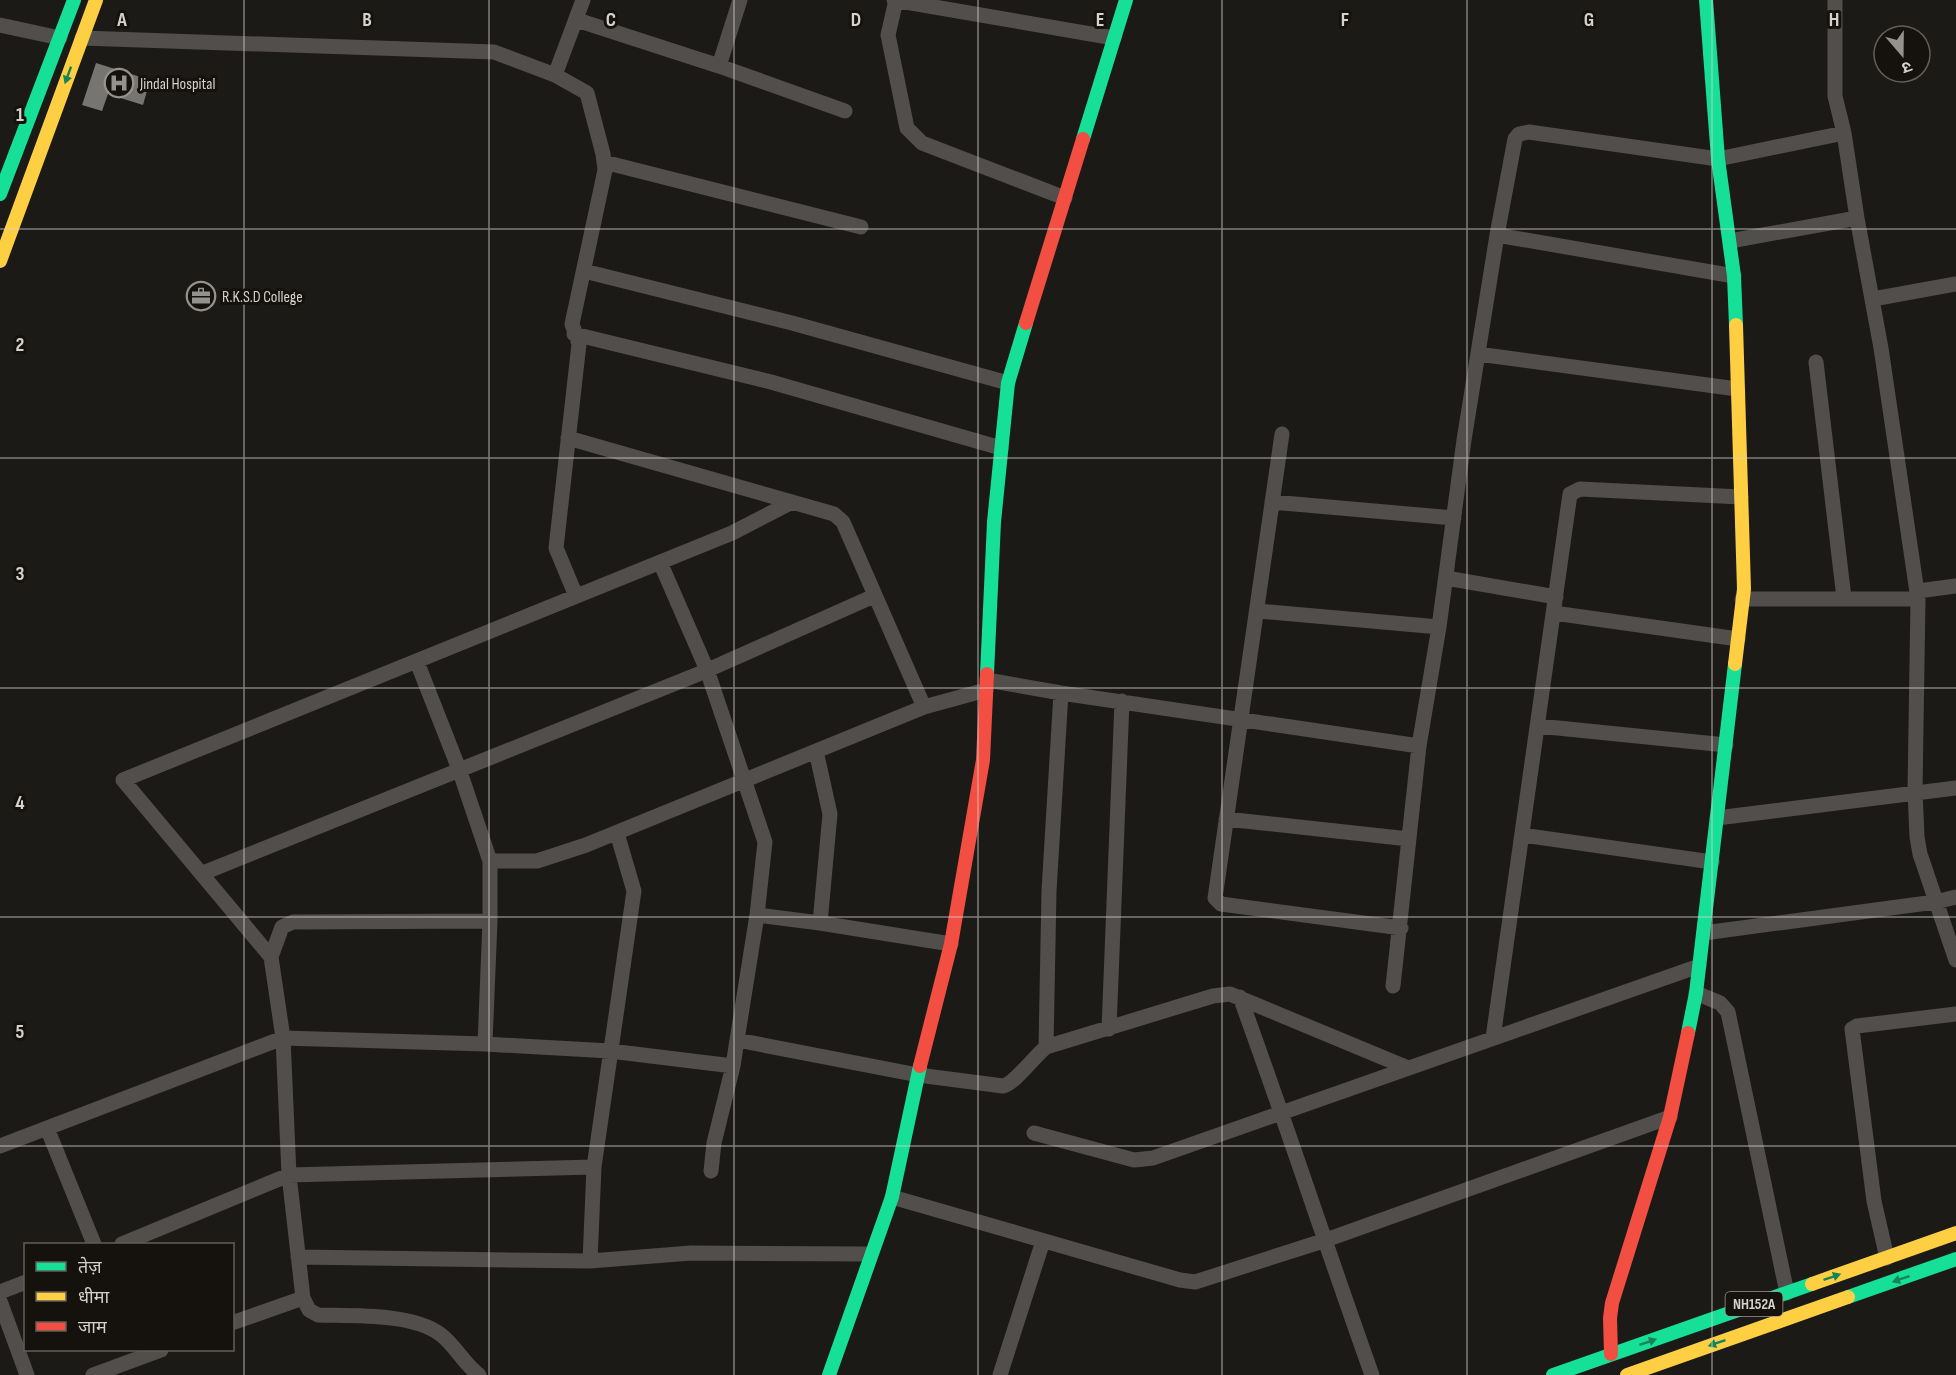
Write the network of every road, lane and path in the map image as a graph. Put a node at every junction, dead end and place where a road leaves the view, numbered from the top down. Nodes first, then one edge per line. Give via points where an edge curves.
1 (74, 0) edge
2 (96, 0) edge
3 (583, 0) edge
4 (740, 0) edge
5 (895, 0) edge
6 (1126, 0) edge
7 (1706, 0) edge
8 (1835, 0) edge
9 (577, 20) junction
10 (0, 26) edge
11 (60, 38) junction
12 (82, 38) junction
13 (1114, 38) junction
14 (719, 66) junction
15 (555, 75) junction
16 (844, 111) dead end
17 (1844, 133) junction
18 (1718, 159) junction
19 (604, 162) junction
20 (0, 196) edge
21 (1065, 198) junction
22 (21, 205) junction
23 (1857, 218) junction
24 (861, 227) dead end
25 (1497, 235) junction
26 (1730, 241) junction
27 (0, 261) edge
28 (584, 271) junction
29 (1734, 276) junction
30 (1956, 284) edge
31 (1873, 299) junction
32 (574, 334) junction
33 (1478, 354) junction
34 (1816, 362) dead end
35 (1008, 383) junction
36 (1737, 389) junction
37 (1282, 434) dead end
38 (568, 438) junction
39 (1001, 448) junction
40 (1741, 497) junction
41 (1272, 501) junction
42 (792, 502) junction
43 (1454, 518) junction
44 (660, 562) junction
45 (1446, 578) junction
46 (1956, 586) edge
47 (1918, 595) junction
48 (576, 596) junction
49 (874, 596) junction
50 (1556, 597) junction
51 (1844, 598) junction
52 (1742, 599) junction
53 (1258, 611) junction
54 (1554, 613) junction
55 (1439, 627) junction
56 (1738, 639) junction
57 (417, 662) junction
58 (706, 670) junction
59 (986, 685) junction
60 (1061, 693) junction
61 (1122, 701) junction
62 (924, 707) junction
63 (1240, 720) junction
64 (1538, 726) junction
65 (1726, 745) junction
66 (1419, 746) junction
67 (816, 751) junction
68 (459, 769) junction
69 (745, 780) junction
70 (1956, 788) edge
71 (1915, 791) junction
72 (1717, 818) junction
73 (1226, 819) junction
74 (617, 833) junction
75 (1522, 835) junction
76 (1409, 840) junction
77 (490, 861) junction
78 (1712, 861) junction
79 (203, 873) junction
80 (1956, 897) edge
81 (1935, 902) junction
82 (757, 915) junction
83 (490, 921) junction
84 (820, 923) junction
85 (1401, 928) junction
86 (1704, 933) junction
87 (951, 944) junction
88 (271, 957) junction
89 (1956, 960) edge
90 (1699, 966) junction
91 (1393, 986) dead end
92 (1696, 993) junction
93 (1240, 997) junction
94 (1956, 1014) edge
95 (1109, 1029) junction
96 (283, 1038) junction
97 (1493, 1038) junction
98 (738, 1041) junction
99 (485, 1044) junction
100 (1046, 1047) junction
101 (610, 1052) junction
102 (733, 1066) junction
103 (1408, 1068) junction
104 (918, 1075) junction
105 (1282, 1113) junction
106 (1670, 1117) junction
107 (47, 1128) junction
108 (1034, 1133) dead end
109 (0, 1146) edge
110 (594, 1167) junction
111 (711, 1171) dead end
112 (290, 1175) junction
113 (892, 1197) junction
114 (1956, 1233) edge
115 (1043, 1241) junction
116 (1323, 1241) junction
117 (93, 1243) edge
118 (127, 1243) edge
119 (871, 1254) junction
120 (298, 1257) junction
121 (1887, 1258) junction
122 (1956, 1259) edge
123 (590, 1261) junction
124 (24, 1283) edge
125 (0, 1292) edge
126 (1787, 1293) junction
127 (303, 1298) junction
128 (0, 1301) edge
129 (234, 1322) edge
130 (154, 1351) edge
131 (135, 1354) edge
132 (1611, 1354) junction
133 (463, 1369) edge
134 (27, 1375) edge
135 (93, 1375) edge
136 (478, 1375) edge
137 (829, 1375) edge
138 (1000, 1375) edge
139 (1372, 1375) edge
140 (1553, 1375) edge
141 (1627, 1375) edge

1 - 11 main road
2 - 12 main road
3 - 9 street
4 - 14 street
5 - 13 street
5 - 21 street via 888,35 912,135 922,143
6 - 13 main road
7 - 18 main road
8 - 17 street via 1835,96
9 - 14 street
9 - 15 street
10 - 11 street
11 - 20 main road
12 - 15 street via 494,52
12 -> 22 main road
13 - 21 main road
14 - 16 street
15 - 19 street via 589,96
17 - 18 street
17 - 23 street
18 - 25 street via 1522,132 1515,139
18 - 26 main road
19 - 24 street
19 - 28 street
20 - 22 street
21 - 35 main road
22 - 27 main road
23 - 26 street
23 - 31 street
25 - 29 street
25 - 33 street
26 - 29 main road
28 - 32 street via 572,324
28 - 35 street
29 - 36 main road
30 - 31 street
31 - 47 street
32 - 38 street via 579,344
32 - 39 street via 771,382
33 - 36 street
33 - 43 street
34 - 51 street
35 - 39 main road
36 - 40 main road
37 - 41 street
38 - 42 street
38 - 48 street via 556,548
39 - 59 main road
40 - 50 street via 1575,489 1570,494
40 - 52 main road
41 - 43 street
41 - 53 street
42 - 44 street via 732,533
42 - 49 street via 834,514 843,522
43 - 45 street
44 - 48 street
44 - 58 street
45 - 50 street
45 - 55 street
46 - 47 street
47 - 51 street
47 - 71 street
48 - 57 street
49 - 58 street
49 - 62 street
50 - 54 street
51 - 52 street
52 - 56 main road
53 - 55 street
53 - 63 street
54 - 56 street
54 - 64 street
55 - 66 street
56 - 65 main road
57 - 68 street
57 - 79 street via 123,780
58 - 68 street
58 - 69 street
59 - 60 street
59 - 62 street
59 - 87 main road via 983,760
60 - 61 street
60 - 100 street via 1049,891
61 - 63 street
61 - 95 street
62 - 67 street
63 - 66 street
63 - 73 street
64 - 65 street
64 - 75 street
65 - 72 main road
66 - 76 street
67 - 69 street
67 - 84 street via 830,814
68 - 77 street
68 - 79 street
69 - 74 street
69 - 82 street via 765,842
70 - 71 street
71 - 72 street
71 - 81 street via 1918,845
72 - 78 main road
73 - 76 street
73 - 85 street via 1214,895 1217,902
74 - 77 street via 537,861
74 - 101 street via 634,891
75 - 78 street
75 - 97 street
76 - 85 street
77 - 83 street
78 - 86 main road
79 - 88 street
80 - 81 street
81 - 86 street
81 - 89 street
82 - 84 street
82 - 98 street
83 - 88 street via 293,922 282,927
83 - 99 street
84 - 87 street
85 - 91 street
86 - 90 main road
87 - 104 main road
88 - 96 street
90 - 92 main road
90 - 97 street
92 - 106 main road
92 - 126 street via 1720,1003 1728,1012
93 - 95 street via 1213,996
93 - 103 street
93 - 105 street
94 - 121 street via 1852,1029 1873,1191
95 - 100 street
96 - 99 street
96 - 107 street
96 - 112 street
97 - 103 street
98 - 102 street
98 - 104 street
99 - 101 street
100 - 104 street via 1008,1085
101 - 102 street
101 - 110 street
102 - 111 street
103 - 105 street
104 - 113 main road
105 - 108 street via 1143,1161
105 - 116 street
106 - 116 street
106 - 132 main road via 1612,1303
107 - 109 street
107 - 117 street
110 - 112 street
110 - 123 street
112 - 118 street
112 - 120 street
113 - 115 street
113 - 119 main road
114 - 121 main road, NH152A
115 - 116 street via 1195,1282
115 - 138 street
116 - 139 street
119 - 123 street via 691,1253
119 - 137 main road
120 - 123 street
120 - 127 street
126 -> 121 main road, NH152A
122 -> 141 main road, NH152A
124 - 125 street
132 -> 126 main road, NH152A
127 - 129 street
127 - 133 street via 309,1310 318,1315 411,1321 440,1334
128 - 134 street
130 - 131 street
131 - 135 street
132 - 140 main road, NH152A
133 - 136 street

